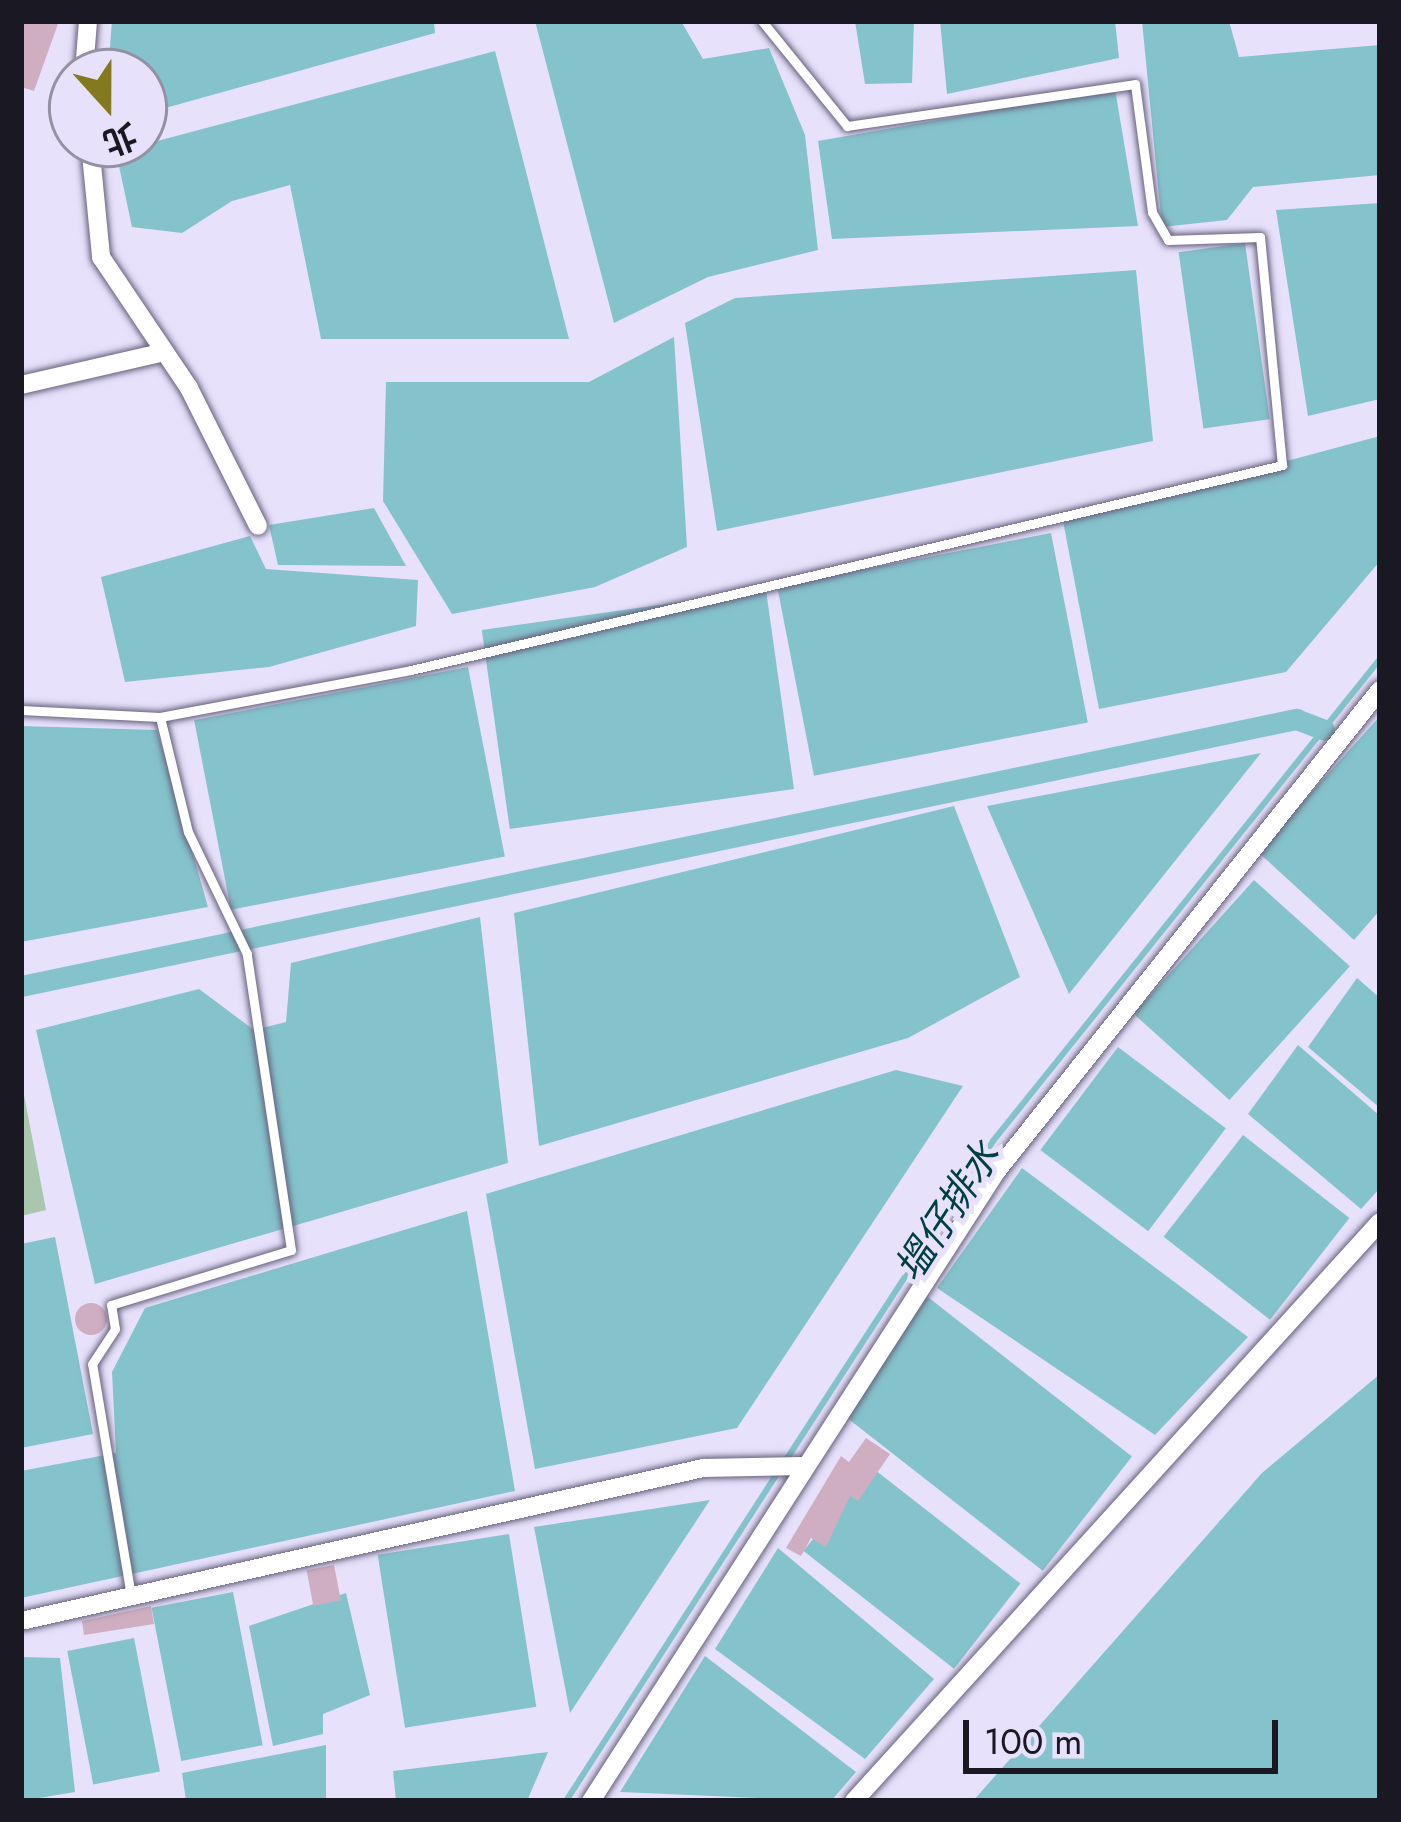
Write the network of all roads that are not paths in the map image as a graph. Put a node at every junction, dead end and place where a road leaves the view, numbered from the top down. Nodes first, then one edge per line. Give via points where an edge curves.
1 (762, 21) edge
2 (92, 168) edge
3 (161, 353) junction
4 (21, 385) edge
5 (258, 526) dead end
6 (1380, 690) edge
7 (21, 710) edge
8 (160, 717) junction
9 (1380, 1222) edge
10 (802, 1466) junction
11 (131, 1596) junction
12 (21, 1621) edge
13 (591, 1801) edge
14 (854, 1801) edge

1 - 8 lane via 847,126 1135,84 1152,212 1168,240 1260,237 1282,465 411,670
2 - 3 street via 101,257 136,298
3 - 4 street
3 - 5 street
6 - 10 street via 1029,1126
7 - 8 lane
8 - 11 lane via 188,832 247,954 291,1250 112,1305 115,1329 92,1364
9 - 14 street
10 - 11 street via 703,1468
10 - 13 street
11 - 12 street

